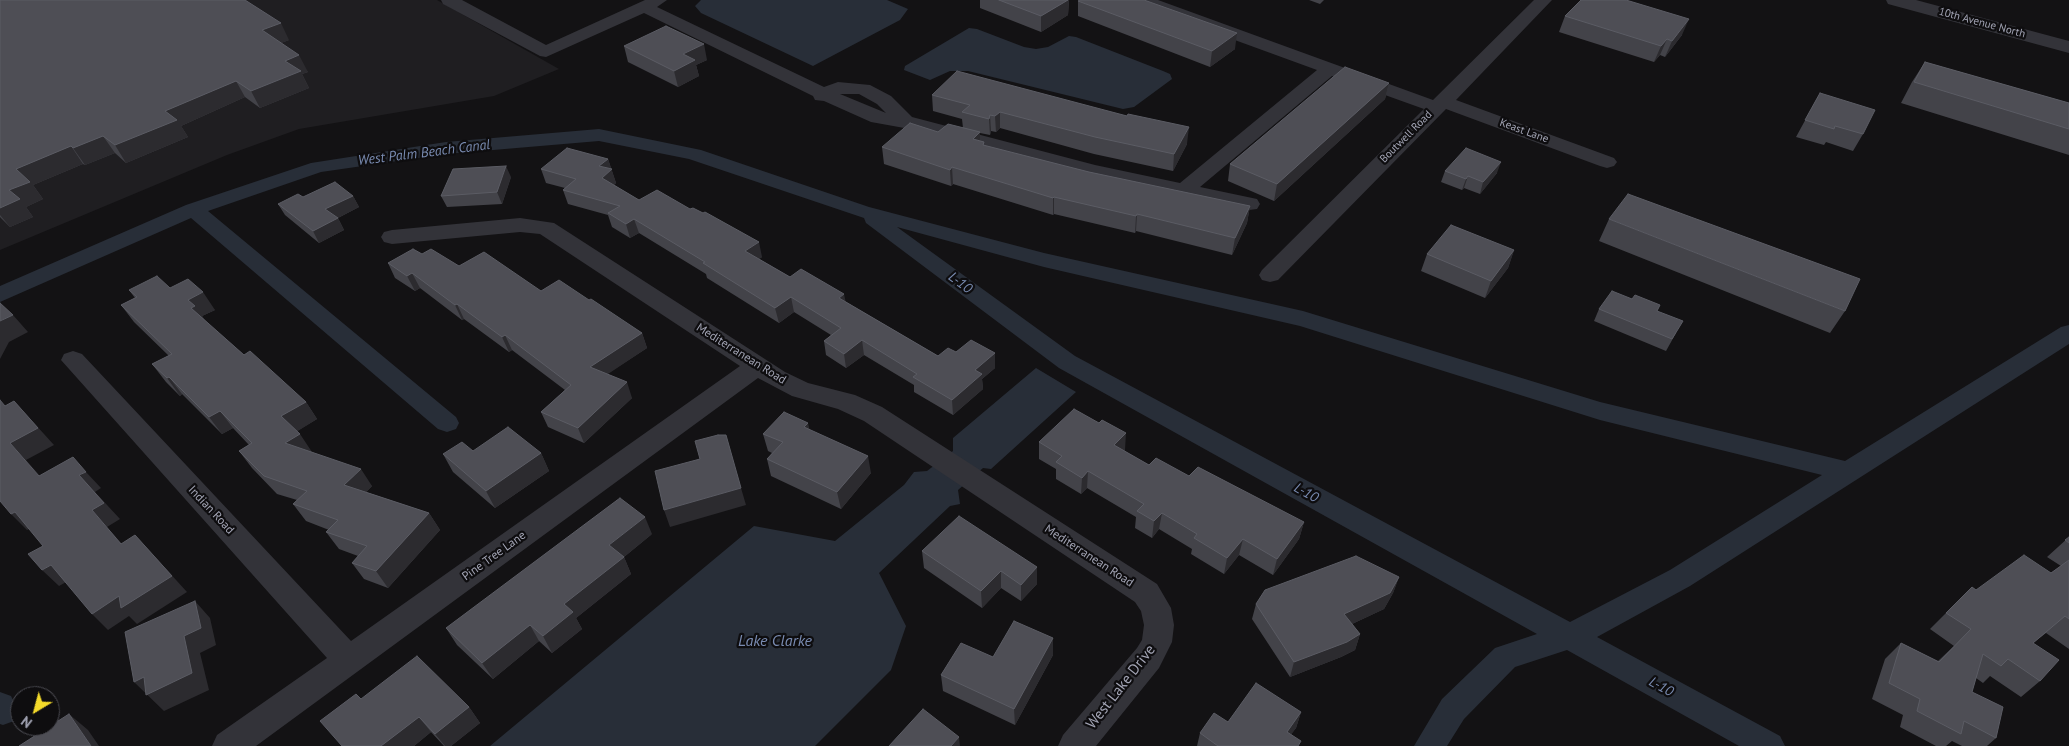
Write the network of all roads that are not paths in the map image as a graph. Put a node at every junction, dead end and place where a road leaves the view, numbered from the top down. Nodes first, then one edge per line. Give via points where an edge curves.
1 (449, 0) edge
2 (1142, 0) edge
3 (1544, 0) edge
4 (1895, 0) edge
5 (652, 3) edge
6 (2069, 47) edge
7 (1329, 69) junction
8 (823, 94) junction
9 (1439, 104) junction
10 (873, 109) junction
11 (1606, 162) dead end
12 (1184, 190) junction
13 (1249, 204) edge
14 (392, 237) dead end
15 (1270, 274) dead end
16 (72, 360) dead end
17 (758, 366) junction
18 (1159, 625) joint
19 (349, 660) junction
20 (229, 746) edge
21 (1075, 746) edge

1 - 5 street via 546,52
2 - 7 street, Keast Lane
3 - 9 street, Boutwell Road
4 - 6 street, 10th Avenue North
5 - 8 street
7 - 9 street, Keast Lane
7 - 12 street
8 - 10 street
8 - 10 street via 838,88 863,89
9 - 11 street, Keast Lane
9 - 15 street, Boutwell Road
10 - 12 street via 905,122 1093,171
12 - 13 street
14 - 17 street, Mediterranean Road via 520,225 546,228
16 - 19 street, Indian Road
17 - 18 street, Mediterranean Road via 801,390 860,408 983,486 1146,593 1156,608
17 - 19 street, Pine Tree Lane
18 - 21 street, West Lake Drive via 1157,642 1148,658
19 - 20 street, Pine Tree Lane

